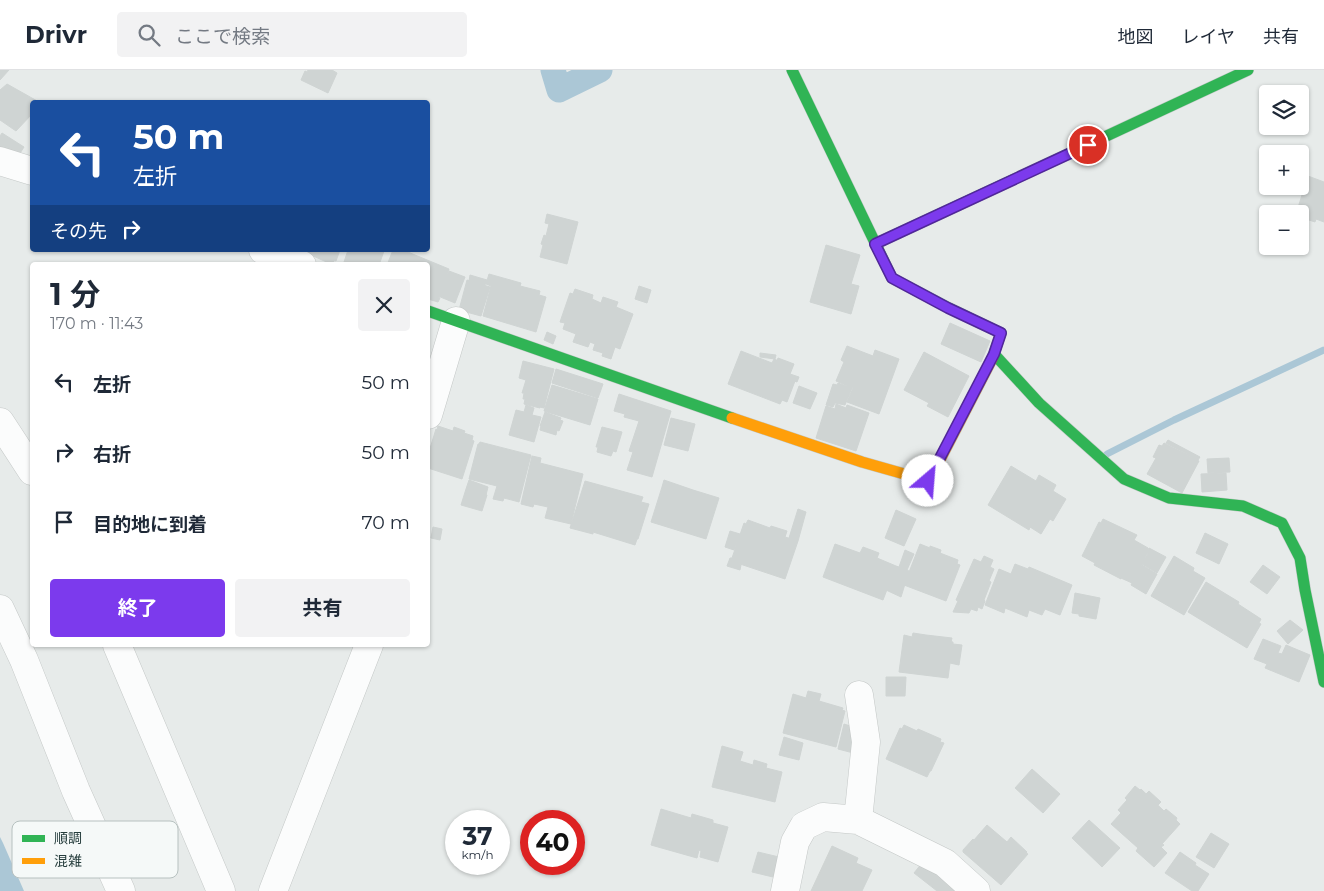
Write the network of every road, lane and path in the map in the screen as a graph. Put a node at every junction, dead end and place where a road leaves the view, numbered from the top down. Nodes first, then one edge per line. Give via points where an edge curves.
1 (792, 70) edge
2 (1248, 70) edge
3 (0, 161) edge
4 (30, 170) edge
5 (875, 244) junction
6 (267, 252) edge
7 (294, 262) edge
8 (430, 312) edge
9 (456, 321) junction
10 (994, 354) junction
11 (430, 408) edge
12 (0, 422) edge
13 (30, 469) edge
14 (0, 608) edge
15 (118, 647) edge
16 (368, 647) edge
17 (1322, 665) edge
18 (1324, 682) edge
19 (858, 695) dead end
20 (858, 820) junction
21 (90, 821) edge
22 (115, 878) edge
23 (121, 891) edge
24 (221, 891) edge
25 (273, 891) edge
26 (785, 891) edge
27 (976, 891) edge

1 - 5 street
2 - 5 street
3 - 4 street
5 - 10 street via 892,278 1001,333
6 - 7 street
8 - 9 street
9 - 10 street via 862,462 928,481
9 - 11 street
10 - 17 street via 1039,403 1124,478 1169,498 1243,506 1282,523 1300,558
12 - 13 street
14 - 21 street
15 - 24 street
16 - 25 street
17 - 18 street
19 - 20 street via 866,742
20 - 26 street via 824,818 804,826 795,842
20 - 27 street via 945,863
22 - 23 street

